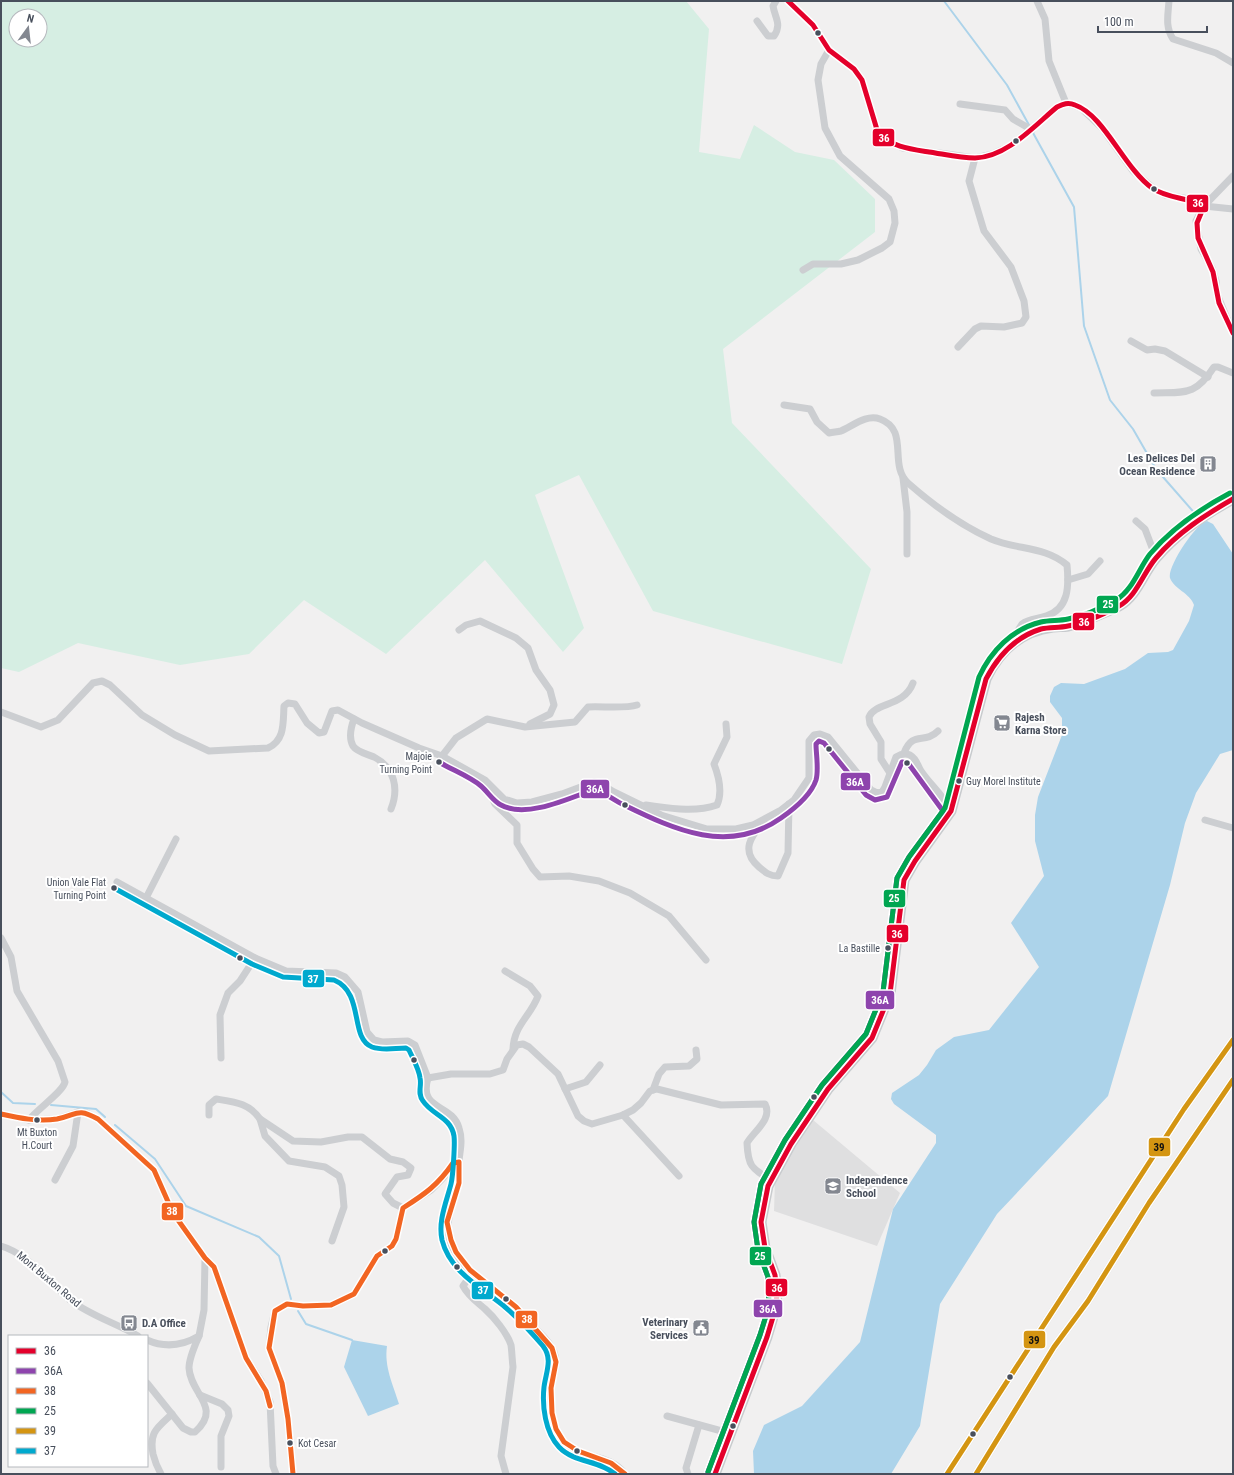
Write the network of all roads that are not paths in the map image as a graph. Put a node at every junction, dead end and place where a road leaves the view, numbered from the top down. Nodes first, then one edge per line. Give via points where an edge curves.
1 (776, 1) edge
2 (788, 1) edge
3 (1037, 1) edge
4 (1169, 1) edge
5 (757, 20) dead end
6 (829, 50) junction
7 (1233, 63) edge
8 (1066, 103) junction
9 (960, 104) dead end
10 (1032, 130) junction
11 (976, 158) junction
12 (1233, 176) edge
13 (1204, 206) junction
14 (1233, 209) edge
15 (803, 270) dead end
16 (1233, 333) edge
17 (1130, 341) dead end
18 (958, 347) dead end
19 (1233, 373) edge
20 (1208, 377) junction
21 (1154, 393) dead end
22 (784, 405) dead end
23 (903, 478) junction
24 (1233, 499) edge
25 (1136, 521) dead end
26 (907, 554) dead end
27 (1156, 558) junction
28 (1100, 561) dead end
29 (1068, 580) junction
30 (459, 630) dead end
31 (1010, 644) junction
32 (913, 683) dead end
33 (637, 705) dead end
34 (1, 712) edge
35 (354, 719) junction
36 (726, 724) dead end
37 (525, 727) junction
38 (938, 731) dead end
39 (904, 753) junction
40 (442, 756) junction
41 (890, 773) junction
42 (485, 780) junction
43 (641, 804) junction
44 (789, 804) junction
45 (390, 809) dead end
46 (951, 811) junction
47 (766, 819) junction
48 (1205, 820) dead end
49 (1233, 828) edge
50 (176, 839) dead end
51 (117, 882) dead end
52 (146, 898) junction
53 (1, 938) edge
54 (255, 958) junction
55 (706, 960) dead end
56 (505, 970) dead end
57 (1233, 1040) edge
58 (513, 1050) junction
59 (696, 1050) dead end
60 (221, 1058) dead end
61 (600, 1065) dead end
62 (428, 1078) junction
63 (1233, 1080) edge
64 (565, 1089) junction
65 (653, 1090) junction
66 (78, 1112) junction
67 (1, 1114) edge
68 (209, 1115) dead end
69 (623, 1115) junction
70 (260, 1119) junction
71 (29, 1120) junction
72 (459, 1162) junction
73 (679, 1176) dead end
74 (55, 1180) dead end
75 (771, 1180) junction
76 (403, 1208) junction
77 (332, 1241) dead end
78 (1, 1246) edge
79 (205, 1258) junction
80 (472, 1273) junction
81 (136, 1335) edge
82 (199, 1336) junction
83 (148, 1340) edge
84 (148, 1384) edge
85 (200, 1394) junction
86 (172, 1414) junction
87 (667, 1416) dead end
88 (699, 1425) junction
89 (729, 1433) junction
90 (221, 1467) dead end
91 (162, 1474) edge
92 (276, 1474) edge
93 (294, 1474) edge
94 (506, 1474) edge
95 (625, 1474) edge
96 (688, 1474) edge
97 (715, 1474) edge
98 (947, 1474) edge
99 (976, 1474) edge

1 - 5 street via 773,6 779,22 774,36 768,36
2 - 6 street via 813,25
3 - 8 street via 1045,19 1049,60
4 - 7 street via 1167,25 1174,39
6 - 11 street via 854,69 862,80 875,128 884,139 903,148
6 - 15 street via 821,64 818,80 826,128 840,156 889,199 895,223 890,242 882,248 858,260 841,264 813,264
8 - 10 street via 1057,106
8 - 13 street via 1081,108 1102,128 1133,171 1154,189 1165,195 1189,199
9 - 10 street via 1005,110 1013,119
10 - 11 street via 1003,150
11 - 18 street via 969,181 984,231 1011,267 1024,300 1026,317 1022,323 981,326
12 - 13 street
13 - 14 street
13 - 16 street via 1196,221 1198,239 1212,268 1216,294
17 - 20 street via 1147,350 1165,351
19 - 20 street via 1214,367
20 - 21 street via 1198,387 1185,392
22 - 23 street via 810,409 817,422 829,433 840,431 861,420 879,418 891,425 898,439 898,456
23 - 26 street via 907,512
23 - 29 street via 936,508 990,539 1014,548 1039,550 1060,560 1067,565
24 - 27 main road via 1199,519
25 - 27 street via 1145,529
27 - 31 main road via 1131,596 1118,606 1069,626 1051,627 1033,633
28 - 29 street via 1088,574
29 - 31 street via 1063,606 1057,612 1022,624
30 - 37 street via 466,624 480,621 510,634 528,648 536,670 550,690 554,705 550,714
31 - 46 main road via 986,679
32 - 41 street via 904,696 873,710 869,717 870,724 881,742 881,759
33 - 37 street via 629,708 588,707 576,722
34 - 35 street via 41,727 58,720 93,683 102,681 142,715 209,751 268,748 275,745 281,736 284,706 288,703 295,704 307,723 319,733 324,732 332,711 338,710
35 - 40 street
35 - 45 street via 350,735 352,744 356,749 381,761 395,782 395,799
36 - 43 street via 727,737 714,764 720,789 717,805 702,809 677,809
37 - 40 street via 487,719 456,738
38 - 39 street via 930,737 912,740
39 - 41 street via 896,756
39 - 46 street via 915,759 920,770 944,797
40 - 42 street
41 - 44 street via 882,792 871,790 828,738 814,734 809,741 809,778
42 - 43 street via 504,799 517,803 562,794 594,782
42 - 55 street via 495,804 517,824 517,843 540,877 569,876 599,881 630,893 669,916
43 - 47 street via 661,815 708,829 736,829
44 - 47 street
44 - 47 street via 788,853 778,876 770,876 756,865 748,847 752,835
46 - 75 main road via 904,880 890,994 872,1038 828,1089 791,1144
48 - 49 street
50 - 52 street
51 - 52 street
52 - 54 street
53 - 71 street via 11,957 17,991 58,1061 65,1082 61,1091 36,1110
54 - 60 street via 240,981 228,993 220,1015
54 - 62 street via 286,971 336,973 345,977 358,992 367,1032 374,1040 408,1041 415,1044
56 - 58 street via 530,986 538,996 514,1037
57 - 98 street via 1184,1109
58 - 62 street via 503,1070 490,1074 451,1074
58 - 64 street via 517,1045 529,1047 558,1074
59 - 65 street via 697,1059 689,1066 665,1067 659,1074
61 - 64 street via 586,1082
62 - 72 street via 425,1088 431,1103 449,1113 460,1129 462,1143
63 - 99 street via 1153,1197 1088,1301 1050,1354
64 - 69 street via 578,1116 584,1121 592,1124
65 - 69 street via 634,1110
65 - 75 street via 721,1105 765,1104 765,1120 747,1143 748,1160 757,1172
66 - 71 street via 57,1119
66 - 74 street via 72,1146
66 - 79 street via 88,1113 98,1119 154,1170 173,1213
67 - 71 street
68 - 70 street via 209,1104 216,1099 254,1109
69 - 73 street
70 - 76 street via 293,1141 321,1142 362,1137 390,1159 403,1162 411,1168 408,1175 397,1177 385,1194
70 - 77 street via 264,1136 289,1161 325,1168 339,1176 344,1207
72 - 76 street via 453,1163 431,1190
72 - 80 street via 458,1186 447,1224 452,1246
75 - 89 main road via 761,1222 765,1248 775,1275 776,1307 767,1337
76 - 93 street via 396,1239 392,1246 377,1256 354,1294 331,1305 287,1304 275,1311 269,1348 282,1383
78 - 81 street, Mont Buxton Road via 14,1250 71,1300 95,1316
79 - 82 street via 204,1310
79 - 92 street via 214,1267 246,1358 270,1402 273,1466
80 - 94 street via 463,1286 467,1293 488,1311 502,1330 510,1343 512,1353 513,1367 501,1456
80 - 95 street via 511,1303 555,1352 556,1366 551,1395 557,1431 564,1443 576,1450 610,1461
82 - 83 street via 188,1343 166,1346
82 - 85 street via 189,1369
84 - 86 street
85 - 86 street via 206,1405 207,1414 202,1427 190,1432 183,1428
85 - 90 street via 222,1404 228,1410 229,1416 222,1436
86 - 91 street via 156,1429 152,1438 156,1466
87 - 88 street
88 - 89 street
88 - 96 street via 686,1468
89 - 97 main road

